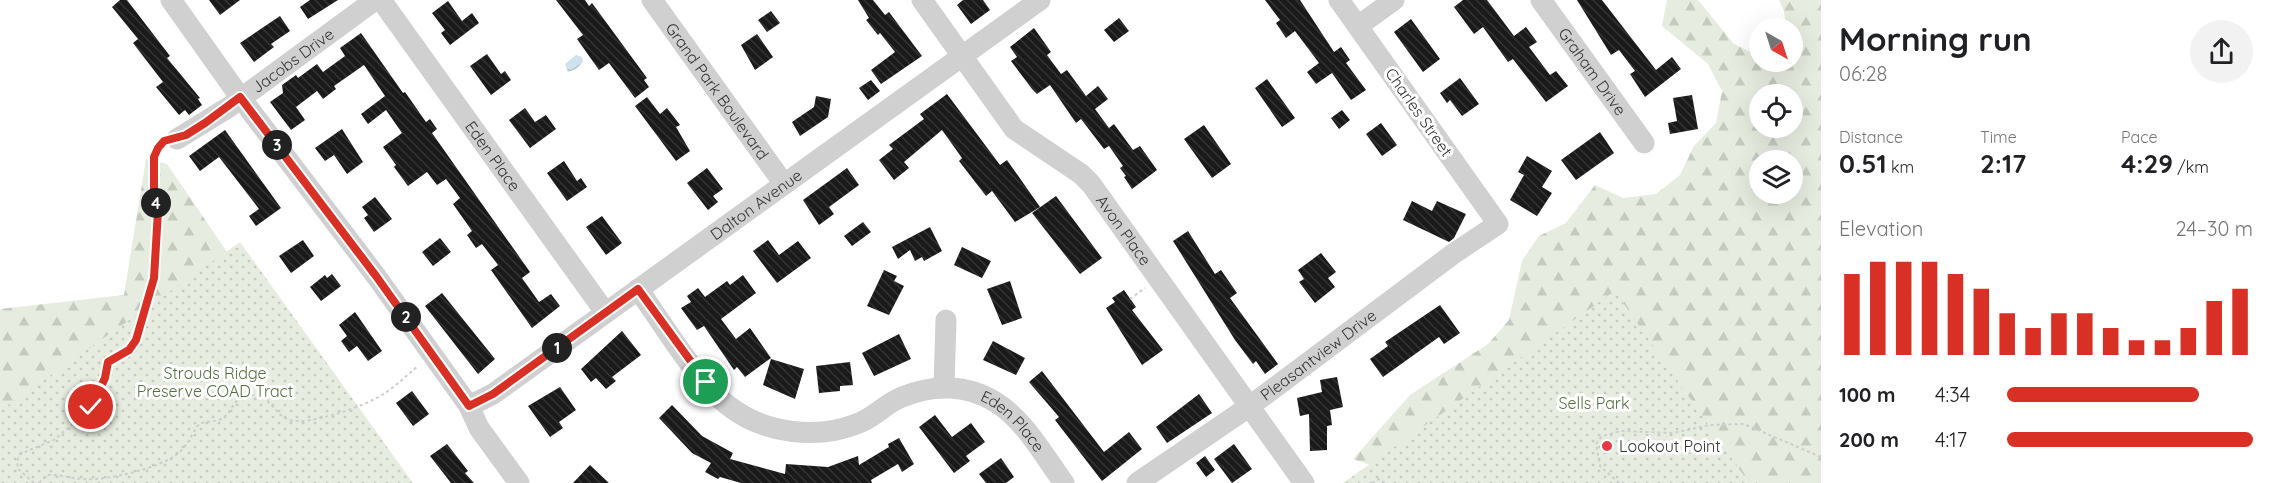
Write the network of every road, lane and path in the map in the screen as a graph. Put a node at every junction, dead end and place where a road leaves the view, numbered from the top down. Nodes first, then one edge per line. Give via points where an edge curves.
1 (171, 0) edge
2 (375, 0) edge
3 (381, 0) edge
4 (652, 0) edge
5 (922, 0) edge
6 (1040, 0) edge
7 (1339, 0) edge
8 (1394, 0) edge
9 (1541, 0) edge
10 (1358, 26) junction
11 (961, 55) junction
12 (240, 97) junction
13 (177, 139) joint
14 (1644, 143) dead end
15 (784, 184) junction
16 (1498, 224) joint
17 (1150, 285) dead end
18 (638, 289) junction
19 (1130, 298) dead end
20 (605, 312) junction
21 (946, 320) dead end
22 (432, 355) junction
23 (944, 386) junction
24 (469, 406) junction
25 (1250, 406) junction
26 (1821, 457) edge
27 (34, 483) edge
28 (39, 483) edge
29 (519, 483) edge
30 (1064, 483) edge
31 (1137, 483) edge
32 (1304, 483) edge
33 (1372, 483) edge
34 (1385, 483) edge
35 (1619, 483) edge

1 - 12 street
2 - 12 street, Jacobs Drive
3 - 20 street, Eden Place
4 - 15 street, Grand Park Boulevard
5 - 11 street, Avon Place
6 - 11 street, Dalton Avenue
7 - 10 street, Charles Street
8 - 10 street
9 - 14 street, Graham Drive
10 - 16 street, Charles Street
11 - 15 street, Dalton Avenue
11 - 25 street, Avon Place via 1014,129 1089,183
12 - 13 street, Jacobs Drive
12 - 22 street
13 - 27 path via 164,141 154,157 157,250 154,278 136,340 129,350 108,362 91,407 81,417 54,440 20,454 18,469
15 - 18 street, Dalton Avenue
16 - 25 street, Pleasantview Drive
17 - 19 path
18 - 20 street, Dalton Avenue
18 - 23 street, Eden Place via 711,389 729,407 763,426 814,434 838,430 862,422 901,397
20 - 24 street, Dalton Avenue via 493,394
21 - 23 street
22 - 24 street
22 - 28 path via 382,395 330,416 291,420 266,399 244,396 220,420 199,424 182,450 158,465 100,479 47,475
23 - 30 street, Eden Place via 968,390 997,404 1024,428
24 - 29 street via 479,428
25 - 31 street, Pleasantview Drive
25 - 32 street, Avon Place
26 - 35 path via 1744,424 1710,425 1673,433 1621,431 1602,436 1596,444 1600,466
33 - 34 path via 1379,478

